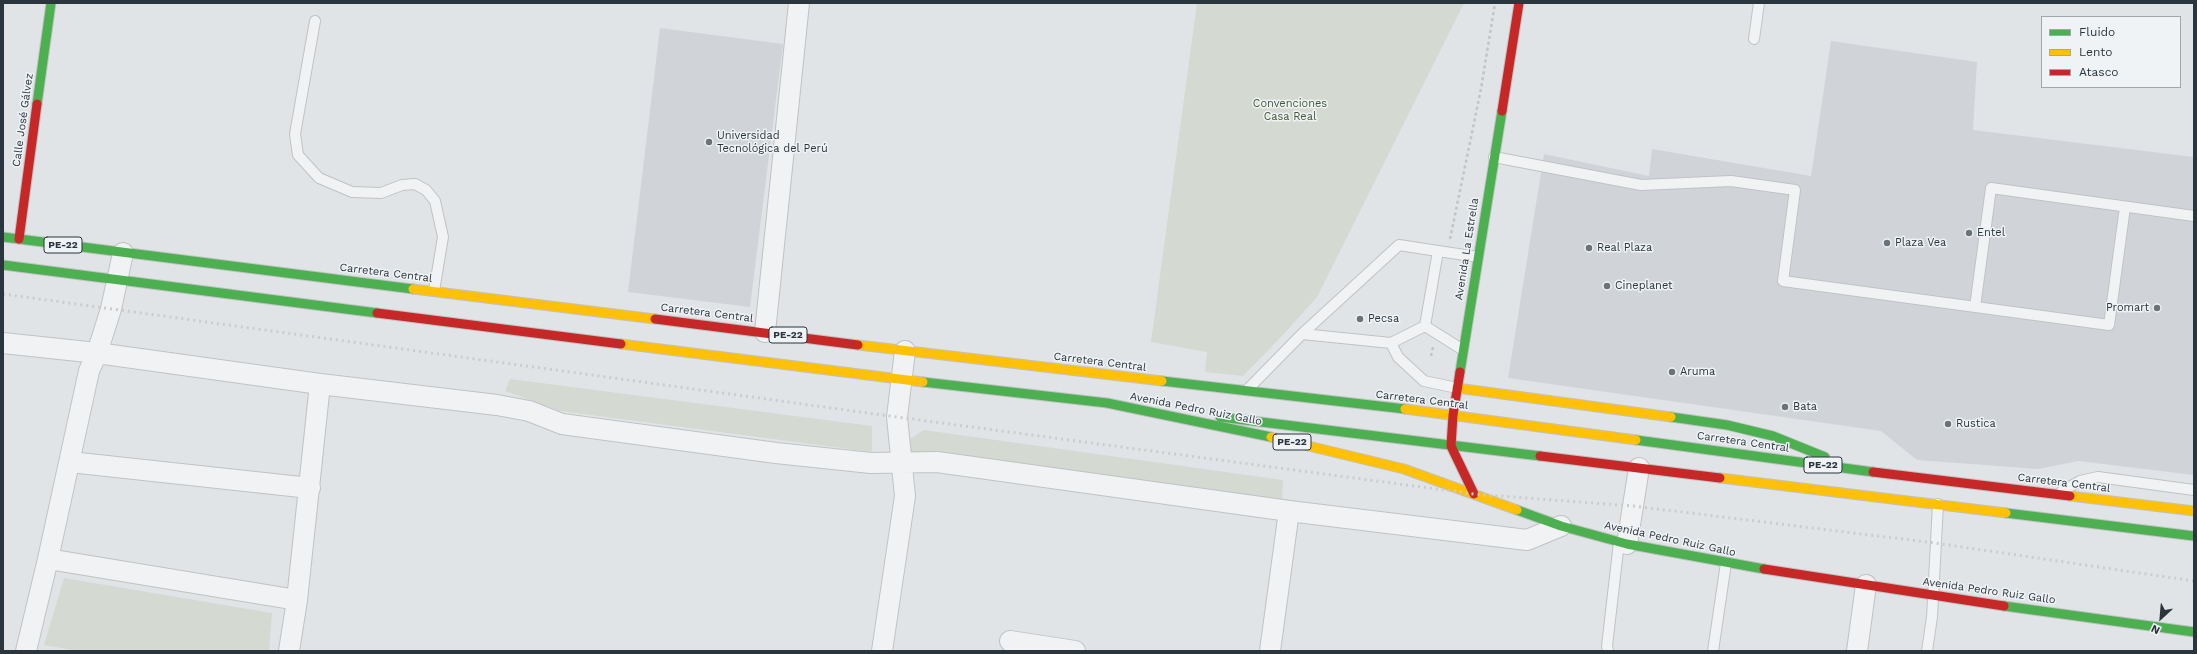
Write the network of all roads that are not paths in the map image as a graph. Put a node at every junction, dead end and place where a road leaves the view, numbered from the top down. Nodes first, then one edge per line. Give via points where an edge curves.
1 (51, 3) edge
2 (799, 3) edge
3 (1519, 3) edge
4 (1759, 3) edge
5 (315, 21) dead end
6 (1754, 39) dead end
7 (1494, 157) junction
8 (2125, 207) junction
9 (2194, 216) edge
10 (3, 237) edge
11 (19, 239) junction
12 (1443, 252) junction
13 (123, 253) junction
14 (1478, 257) junction
15 (3, 265) edge
16 (118, 279) junction
17 (434, 291) junction
18 (1975, 307) junction
19 (1425, 326) junction
20 (765, 332) junction
21 (1302, 334) junction
22 (3, 343) edge
23 (1391, 343) junction
24 (1463, 350) junction
25 (905, 351) junction
26 (97, 353) junction
27 (901, 380) junction
28 (320, 384) junction
29 (1457, 388) junction
30 (1246, 392) junction
31 (1107, 403) junction
32 (1453, 415) junction
33 (1451, 446) junction
34 (901, 461) junction
35 (70, 462) junction
36 (1639, 468) junction
37 (1866, 471) junction
38 (310, 488) junction
39 (2194, 490) edge
40 (1474, 494) junction
41 (2056, 495) junction
42 (1938, 504) junction
43 (1289, 511) junction
44 (2194, 511) edge
45 (1561, 526) junction
46 (2194, 536) edge
47 (1623, 543) junction
48 (48, 559) junction
49 (1726, 563) junction
50 (1866, 585) junction
51 (1932, 596) junction
52 (297, 600) junction
53 (2194, 632) edge
54 (1010, 641) dead end
55 (26, 651) edge
56 (289, 651) edge
57 (882, 651) edge
58 (1075, 651) edge
59 (1270, 651) edge
60 (1608, 651) edge
61 (1713, 651) edge
62 (1857, 651) edge
63 (1927, 651) edge

1 - 11 main road, Calle José Gálvez
2 - 20 street
3 - 7 main road, Avenida La Estrella
4 - 6 lane
5 - 17 lane via 295,134 298,155 320,178 352,192 380,193 402,185 415,184 426,190 435,201 443,237
7 - 14 main road, Avenida La Estrella
7 - 18 lane via 1641,185 1731,181 1795,190 1783,281
8 - 9 lane
8 - 18 lane via 2109,325
8 - 18 lane via 1991,188
10 - 11 main road, Carretera Central / PE-22
11 - 13 main road, Carretera Central / PE-22
12 - 14 lane
12 - 19 lane
12 - 21 lane via 1399,245
13 - 16 street
13 - 17 main road, Carretera Central / PE-22
14 - 24 main road, Avenida La Estrella
15 - 16 main road, PE-22
16 - 26 street
16 - 27 main road, PE-22 via 442,318
17 - 20 main road, Carretera Central / PE-22 via 445,296
19 - 23 lane
19 - 24 lane
20 - 25 main road, Carretera Central / PE-22
21 - 23 lane
21 - 30 lane
22 - 26 street
23 - 29 lane via 1398,357 1424,381
24 - 29 main road, Avenida La Estrella
25 - 27 street
25 - 30 main road, Carretera Central / PE-22
26 - 28 street
26 - 35 street via 89,371
27 - 31 main road, PE-22
27 - 34 street via 897,417
28 - 34 street via 496,405 529,412 562,424 871,463
28 - 38 street
29 - 32 main road, Avenida La Estrella
29 - 37 main road via 1727,425 1773,436
30 - 32 main road, Carretera Central / PE-22
31 - 33 main road
31 - 40 main road, Avenida Pedro Ruiz Gallo / PE-22 via 1333,451 1404,470
32 - 33 main road, Avenida La Estrella
32 - 37 main road, Carretera Central / PE-22
33 - 36 main road
33 - 40 main road, Avenida La Estrella
34 - 43 street via 937,462
34 - 57 street via 905,496
35 - 38 street
35 - 48 street
36 - 42 main road
36 - 47 street
37 - 41 main road, Carretera Central / PE-22
38 - 52 street
39 - 41 lane via 2098,477 2080,480
40 - 45 main road, Avenida Pedro Ruiz Gallo / PE-22
41 - 44 main road, Carretera Central / PE-22
42 - 46 main road
42 - 51 lane
43 - 45 street via 1527,540
43 - 59 street
45 - 47 main road, Avenida Pedro Ruiz Gallo / PE-22
47 - 49 main road, Avenida Pedro Ruiz Gallo / PE-22
47 - 60 lane
48 - 52 street
48 - 55 street
49 - 50 main road, Avenida Pedro Ruiz Gallo / PE-22
49 - 61 lane
50 - 51 main road, Avenida Pedro Ruiz Gallo / PE-22
50 - 62 street
51 - 53 main road, Avenida Pedro Ruiz Gallo / PE-22
51 - 63 lane
52 - 56 street
54 - 58 street

